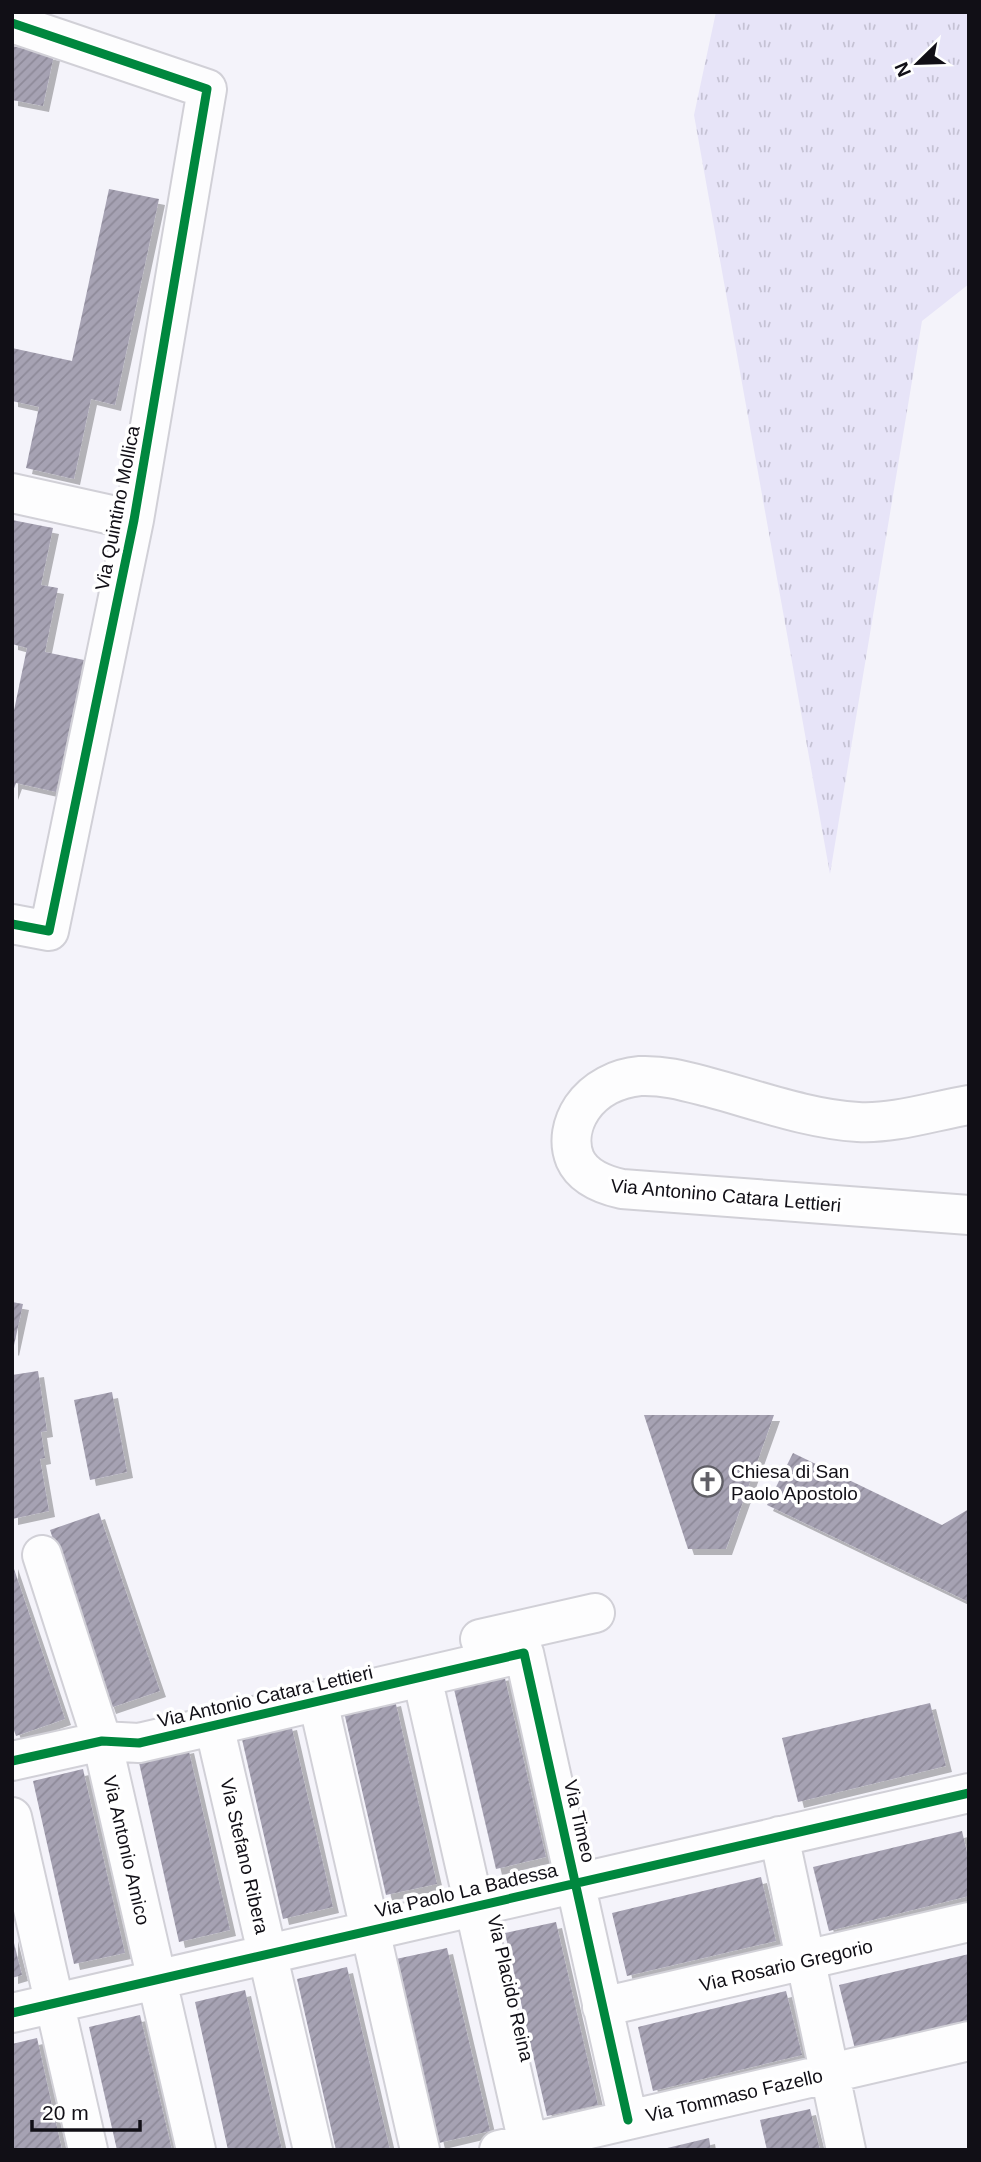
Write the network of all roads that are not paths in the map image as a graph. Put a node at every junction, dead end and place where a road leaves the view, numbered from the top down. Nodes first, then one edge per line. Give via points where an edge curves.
1 (12, 23) edge
2 (12, 493) edge
3 (134, 520) junction
4 (12, 924) edge
5 (969, 1104) edge
6 (969, 1215) edge
7 (42, 1555) dead end
8 (595, 1613) dead end
9 (524, 1653) joint
10 (422, 1677) junction
11 (318, 1701) junction
12 (214, 1726) junction
13 (102, 1741) junction
14 (12, 1761) edge
15 (969, 1793) edge
16 (12, 1817) edge
17 (779, 1836) junction
18 (575, 1883) junction
19 (474, 1906) junction
20 (969, 1922) edge
21 (370, 1930) junction
22 (268, 1954) junction
23 (805, 1960) junction
24 (157, 1980) junction
25 (54, 2004) junction
26 (603, 2007) junction
27 (12, 2013) edge
28 (969, 2041) edge
29 (829, 2073) junction
30 (628, 2120) junction
31 (513, 2146) edge
32 (88, 2150) edge
33 (196, 2150) edge
34 (313, 2150) edge
35 (420, 2150) edge
36 (846, 2150) edge

1 - 3 street, Via Quintino Mollica via 207,89
2 - 3 street
3 - 4 street, Via Quintino Mollica via 49,931
5 - 6 street, Via Antonino Catara Lettieri via 881,1122 858,1122 668,1077 641,1076 605,1086 591,1096 572,1129 571,1147 575,1161 586,1173 603,1185 622,1189
7 - 13 street, Via Antonio Amico
8 - 13 street via 132,1718
9 - 10 street, Via Antonio Catara Lettieri
9 - 18 street, Via Timeo
10 - 11 street, Via Antonio Catara Lettieri
10 - 19 street, Via Placido Reina
11 - 12 street, Via Antonio Catara Lettieri
11 - 21 street
12 - 13 street, Via Antonio Catara Lettieri via 139,1743
12 - 22 street, Via Stefano Ribera
13 - 14 street, Via Antonio Catara Lettieri
13 - 24 street, Via Antonio Amico
15 - 17 street, Via Paolo La Badessa
16 - 25 street
17 - 18 street, Via Paolo La Badessa
17 - 23 street
18 - 19 street, Via Paolo La Badessa
18 - 26 street, Via Timeo
19 - 21 street, Via Paolo La Badessa
19 - 31 street, Via Placido Reina
20 - 23 street, Via Rosario Gregorio
21 - 22 street, Via Paolo La Badessa
21 - 35 street
22 - 24 street, Via Paolo La Badessa
22 - 34 street, Via Stefano Ribera
23 - 26 street, Via Rosario Gregorio
23 - 29 street
24 - 25 street, Via Paolo La Badessa
24 - 33 street, Via Antonio Amico
25 - 27 street, Via Paolo La Badessa
25 - 32 street
26 - 30 street, Via Timeo
28 - 29 street, Via Tommaso Fazello
29 - 30 street, Via Tommaso Fazello
29 - 36 street
30 - 31 street, Via Tommaso Fazello

